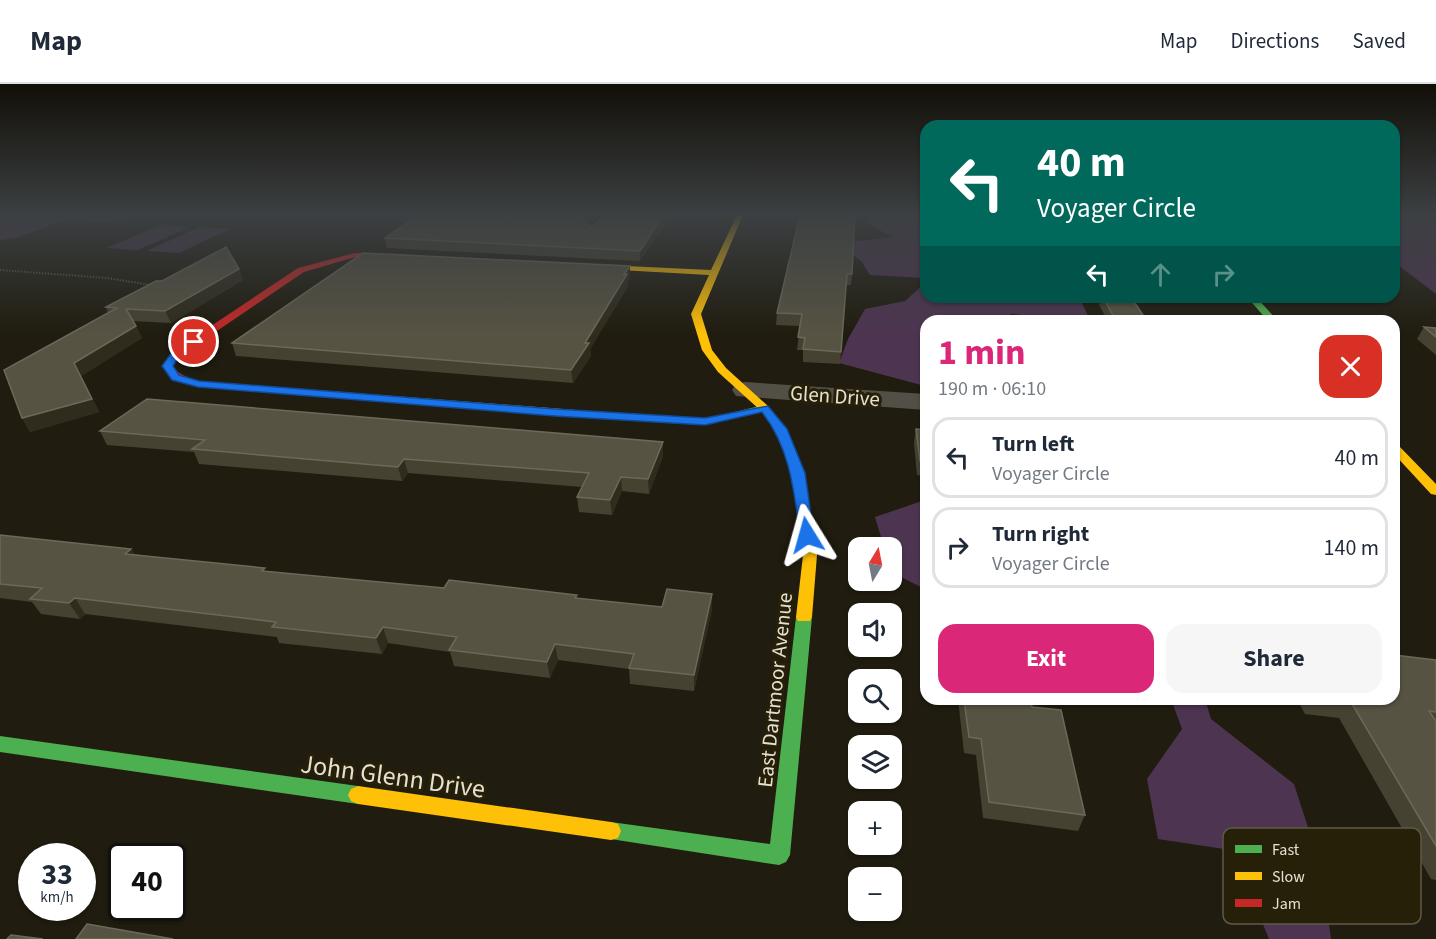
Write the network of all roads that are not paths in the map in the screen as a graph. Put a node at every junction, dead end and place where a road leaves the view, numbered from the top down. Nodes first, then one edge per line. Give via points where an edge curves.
1 (722, 255) edge
2 (414, 256) edge
3 (567, 265) edge
4 (714, 273) junction
5 (1256, 303) edge
6 (1268, 315) edge
7 (745, 390) junction
8 (920, 402) edge
9 (764, 408) junction
10 (1400, 454) edge
11 (1436, 491) edge
12 (0, 744) edge
13 (779, 855) joint

1 - 4 street, East Dartmoor Avenue
2 - 9 street via 355,255 301,270 176,354 167,366 176,377 198,384 555,412 705,422
3 - 4 street
4 - 7 street, East Dartmoor Avenue via 696,314 707,351
5 - 6 street
7 - 8 street, Glen Drive
7 - 9 street, East Dartmoor Avenue
9 - 13 street, East Dartmoor Avenue via 781,429 798,473 810,555
10 - 11 street
12 - 13 street, John Glenn Drive

